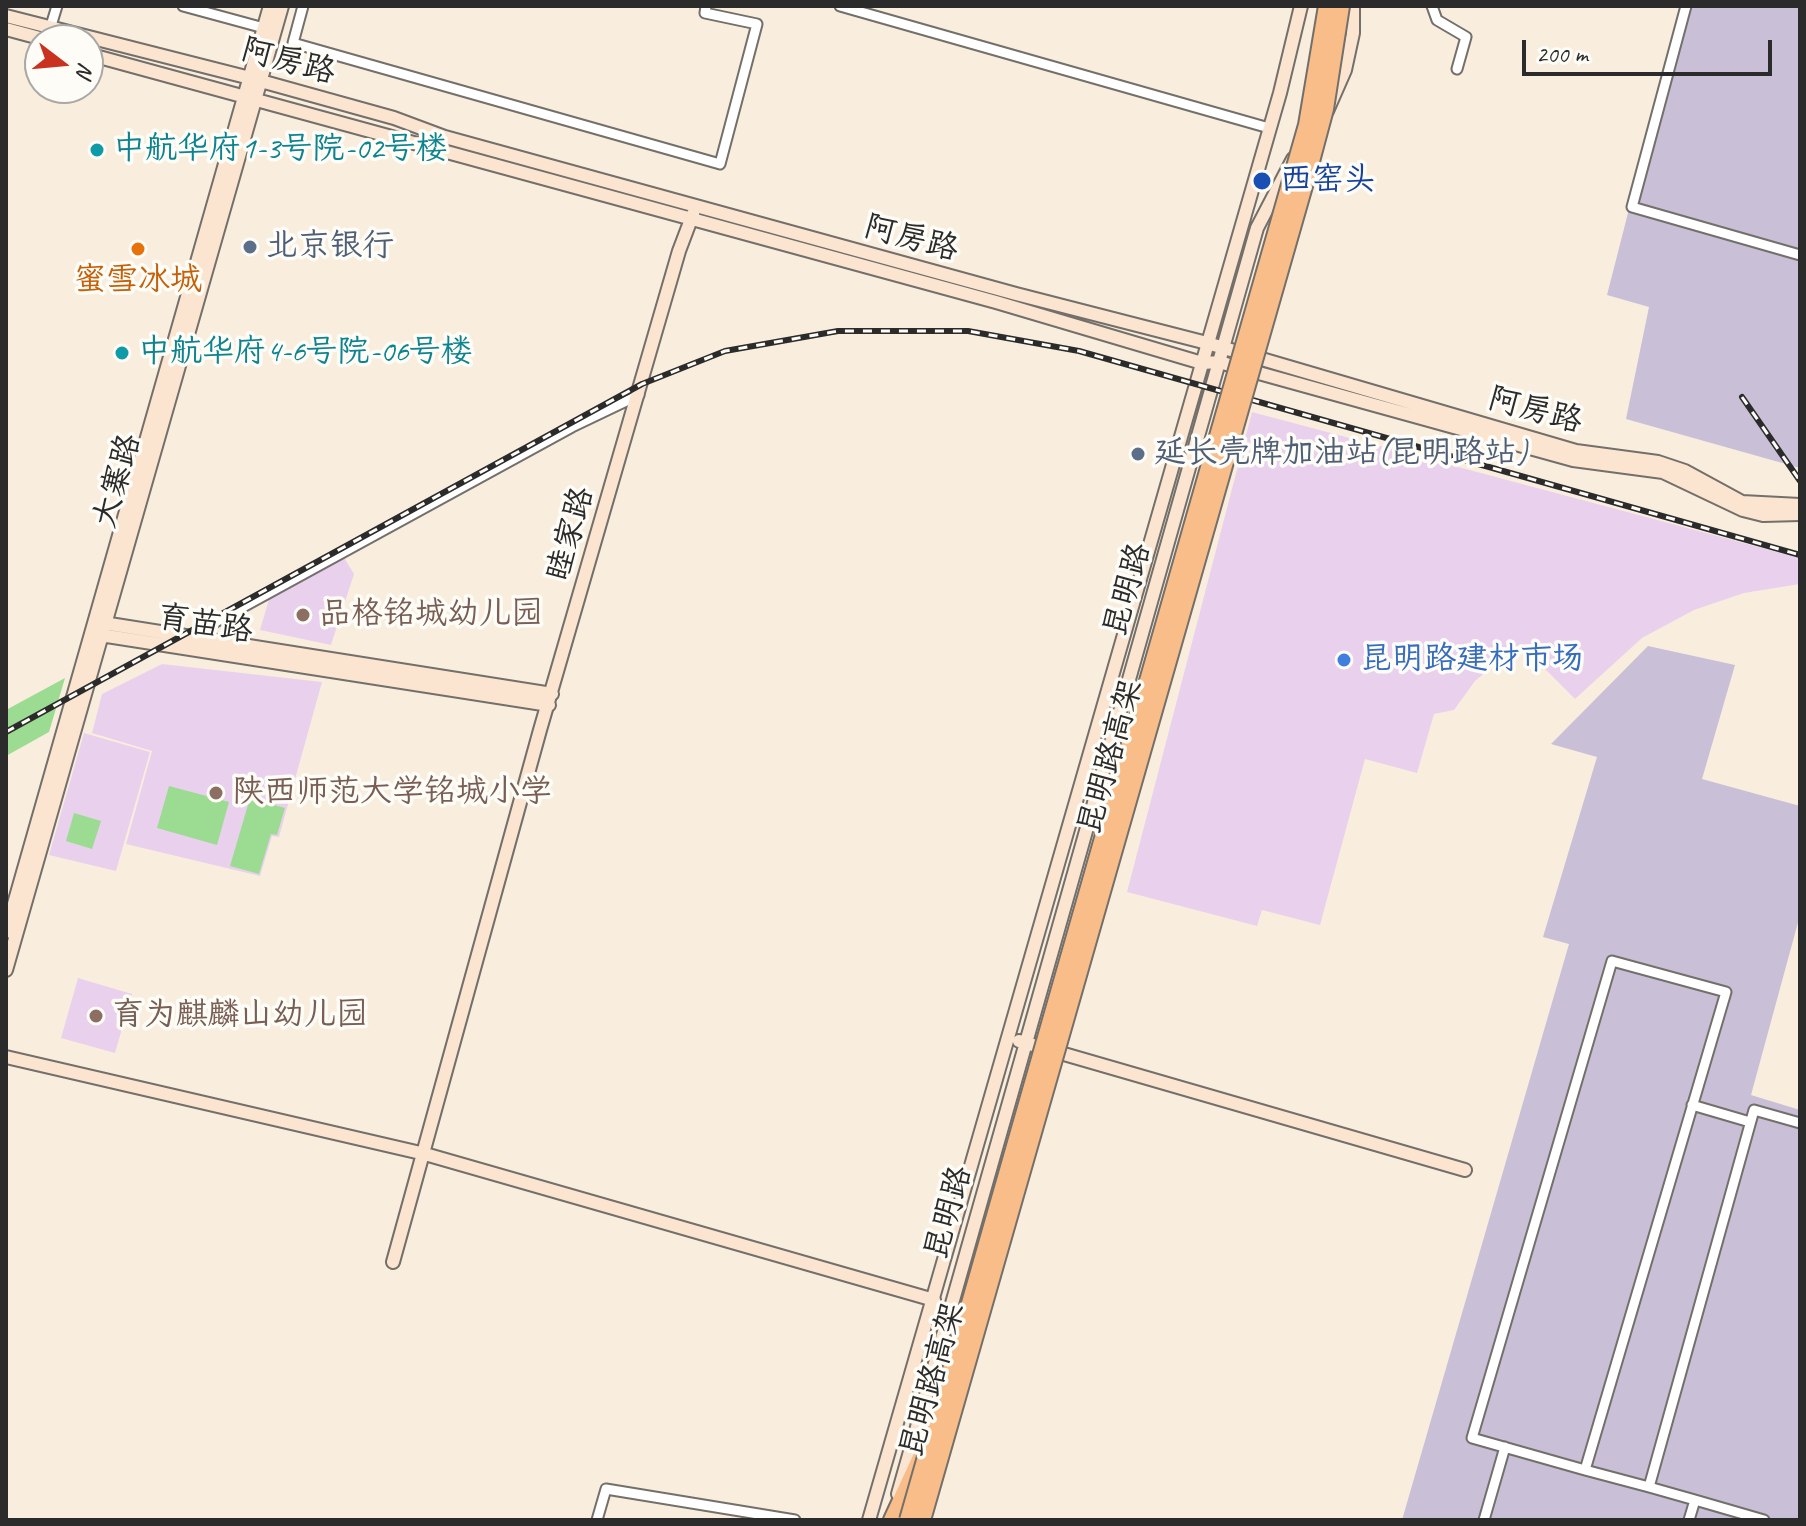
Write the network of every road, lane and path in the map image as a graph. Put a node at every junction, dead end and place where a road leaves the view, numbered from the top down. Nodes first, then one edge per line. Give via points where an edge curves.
1 (183, 6) edge
2 (270, 6) edge
3 (282, 6) edge
4 (303, 6) edge
5 (706, 6) edge
6 (840, 6) edge
7 (1301, 6) edge
8 (1327, 6) edge
9 (1342, 6) edge
10 (1353, 6) edge
11 (1432, 6) edge
12 (1686, 6) edge
13 (6, 16) edge
14 (25, 24) edge
15 (264, 28) junction
16 (104, 46) edge
17 (104, 59) edge
18 (1457, 69) dead end
19 (255, 80) junction
20 (249, 101) junction
21 (344, 105) junction
22 (338, 125) junction
23 (1269, 128) junction
24 (1296, 152) junction
25 (694, 213) junction
26 (1800, 255) edge
27 (1134, 323) junction
28 (1128, 342) junction
29 (1207, 343) junction
30 (1223, 348) junction
31 (1219, 362) junction
32 (1202, 363) junction
33 (639, 395) junction
34 (1800, 505) edge
35 (1800, 514) edge
36 (98, 629) junction
37 (188, 637) junction
38 (550, 699) junction
39 (6, 932) edge
40 (6, 970) edge
41 (1008, 1038) junction
42 (1026, 1043) junction
43 (6, 1057) edge
44 (1692, 1105) junction
45 (1750, 1122) junction
46 (1800, 1123) edge
47 (425, 1154) junction
48 (1465, 1170) dead end
49 (393, 1262) dead end
50 (933, 1300) junction
51 (936, 1424) junction
52 (1505, 1447) junction
53 (1585, 1470) junction
54 (1649, 1487) junction
55 (1695, 1500) junction
56 (597, 1520) edge
57 (795, 1520) edge
58 (869, 1520) edge
59 (891, 1520) edge
60 (908, 1520) edge
61 (922, 1520) edge
62 (1484, 1520) edge
63 (1689, 1520) edge
64 (1764, 1520) edge

1 - 15 street
2 - 15 main road, 大寨路
3 - 19 main road, 大寨路
4 - 5 street via 293,43 720,164 757,24 705,13
6 - 23 street
7 - 23 main road, 昆明路
8 - 51 highway, 昆明路高架, bridge via 1307,125
9 - 24 main road, 昆明路
9 - 61 highway, 昆明路高架, bridge via 1310,165
10 - 24 main road via 1353,33 1334,102
11 - 18 street via 1437,20 1466,37
12 - 26 street via 1632,207
13 - 14 main road, 阿房路
15 - 19 main road, 大寨路
16 - 19 main road, 阿房路
17 - 20 main road, 阿房路
19 - 20 main road, 大寨路
19 - 21 main road, 阿房路
20 - 22 main road, 阿房路
20 - 36 main road, 大寨路
21 - 22 main road
21 - 25 main road, 阿房路
22 - 25 main road, 阿房路
23 - 29 main road, 昆明路
24 - 30 main road, 昆明路 via 1264,208
25 - 27 main road, 阿房路
25 - 28 main road, 阿房路
25 - 33 main road, 睦家路
27 - 28 main road
27 - 29 main road, 阿房路
28 - 32 main road, 阿房路
29 - 30 main road, 阿房路
29 - 32 main road, 昆明路
30 - 31 main road, 昆明路
30 - 34 main road, 阿房路 via 1576,451 1658,462 1742,502
31 - 32 main road, 阿房路
31 - 35 main road, 阿房路 via 1573,460 1663,472 1743,510
31 - 42 main road, 昆明路
32 - 41 main road, 昆明路
33 - 37 street
33 - 38 main road, 睦家路
36 - 37 main road, 育苗路
36 - 38 main road, 育苗路
36 - 39 main road, 大寨路
36 - 40 main road, 大寨路
37 - 38 main road, 育苗路
38 - 47 main road, 睦家路
41 - 42 main road
41 - 50 main road, 昆明路
42 - 48 main road
42 - 59 main road, 昆明路
43 - 47 main road
44 - 45 street
44 - 52 street via 1726,992 1612,961 1472,1438
44 - 53 street
45 - 46 street via 1754,1110
45 - 54 street
47 - 49 main road, 睦家路
47 - 50 main road
50 - 58 main road, 昆明路
51 - 59 highway, bridge
51 - 60 highway, 昆明路高架, bridge
52 - 53 street
52 - 62 street
53 - 54 street
54 - 55 street
55 - 63 street
55 - 64 street
56 - 57 street via 606,1489

